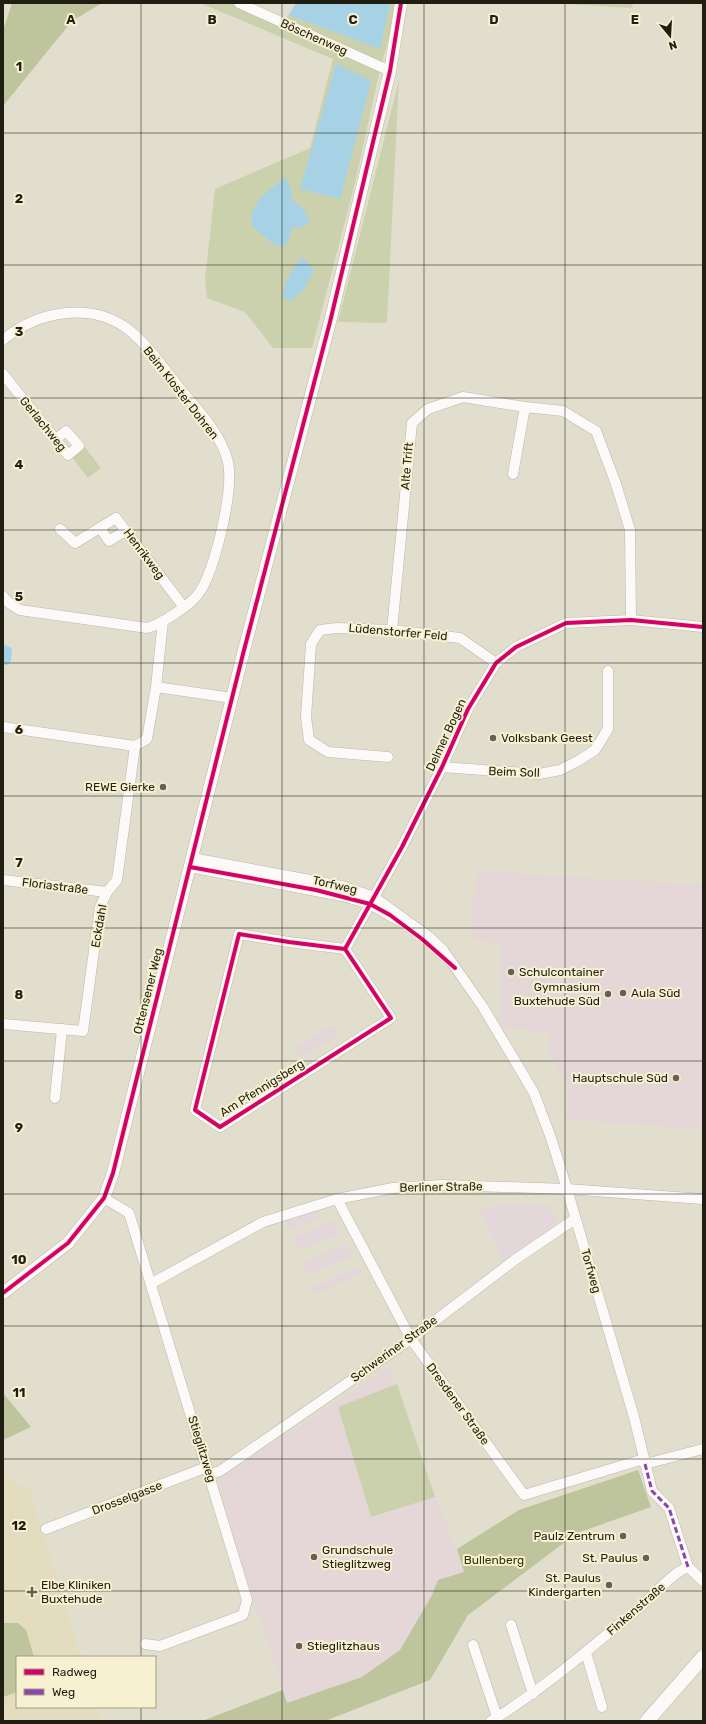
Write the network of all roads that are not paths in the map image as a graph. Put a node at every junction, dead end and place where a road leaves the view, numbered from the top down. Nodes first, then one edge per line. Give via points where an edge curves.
1 (239, 3) edge
2 (401, 3) edge
3 (390, 70) junction
4 (3, 340) edge
5 (3, 374) edge
6 (525, 407) junction
7 (56, 440) junction
8 (513, 474) dead end
9 (100, 528) junction
10 (60, 530) dead end
11 (125, 531) junction
12 (3, 596) edge
13 (183, 606) junction
14 (631, 620) junction
15 (163, 622) junction
16 (703, 627) edge
17 (392, 630) junction
18 (496, 663) junction
19 (608, 671) dead end
20 (156, 687) junction
21 (232, 698) junction
22 (3, 727) edge
23 (135, 746) junction
24 (388, 757) dead end
25 (442, 767) junction
26 (191, 862) junction
27 (3, 880) edge
28 (107, 892) junction
29 (372, 900) junction
30 (345, 949) junction
31 (3, 1024) edge
32 (62, 1029) junction
33 (55, 1098) dead end
34 (567, 1189) junction
35 (104, 1198) junction
36 (337, 1199) junction
37 (703, 1199) edge
38 (575, 1218) junction
39 (152, 1283) junction
40 (3, 1293) edge
41 (411, 1339) junction
42 (703, 1449) edge
43 (644, 1462) junction
44 (208, 1470) junction
45 (46, 1529) dead end
46 (688, 1567) junction
47 (703, 1581) edge
48 (511, 1625) dead end
49 (145, 1644) dead end
50 (473, 1645) dead end
51 (586, 1653) junction
52 (703, 1658) edge
53 (533, 1694) junction
54 (602, 1707) dead end
55 (494, 1719) edge
56 (647, 1721) edge

1 - 3 street, Böschenweg
2 - 3 street, Ottensener Weg
3 - 21 street, Ottensener Weg via 330,322
4 - 13 street, Beim Kloster Dohren via 10,334 50,315 83,312 112,321 127,329 147,347 215,435 228,462 228,493 208,578 198,595
5 - 7 street, Gerlachweg
6 - 8 street
6 - 14 street, Alte Trift via 563,411 596,431 630,530
6 - 17 street, Alte Trift via 463,397 428,408 412,423
7 - 7 street, Gerlachweg via 68,455 79,446 66,431
9 - 10 street via 75,543
9 - 11 street, Henrikweg via 116,518
9 - 11 street via 109,541
11 - 13 street, Henrikweg
12 - 15 street, Beim Kloster Dohren via 20,610 61,617 147,628
13 - 15 street, Beim Kloster Dohren
14 - 16 street, Delmer Bogen
14 - 18 street, Delmer Bogen via 566,623 516,647
15 - 20 street
17 - 18 street, Lüdenstorfer Feld via 460,638
17 - 24 street, Lüdenstorfer Feld via 320,630 311,644 306,717 309,740 328,752
18 - 25 street, Delmer Bogen via 468,709
19 - 25 street, Beim Soll via 608,729 594,750 578,761 560,770 539,774
20 - 21 street
20 - 23 street via 147,739
21 - 26 street, Ottensener Weg
22 - 23 street
23 - 28 street, Eckdahl via 117,880
25 - 29 street, Delmer Bogen
26 - 29 street, Torfweg via 342,886
26 - 35 street, Ottensener Weg via 116,1161
27 - 28 street, Floriastraße
28 - 32 street, Eckdahl via 100,907 83,1032
29 - 30 street
29 - 34 street, Torfweg via 455,968 483,1007 534,1093
30 - 30 street, Am Pfennigsberg via 239,934 196,1110 220,1127 391,1018
31 - 32 street, Eckdahl
32 - 33 street
34 - 36 street, Berliner Straße via 411,1186
34 - 37 street, Berliner Straße
34 - 38 street, Torfweg
35 - 39 street, Stieglitzweg via 129,1213
35 - 40 street, Ottensener Weg via 68,1242
36 - 39 street, Berliner Straße via 263,1222
36 - 41 street, Dresdener Straße
38 - 41 street, Schweriner Straße via 516,1259
38 - 43 street, Torfweg via 634,1418
39 - 44 street, Stieglitzweg
41 - 43 street, Dresdener Straße via 524,1495
41 - 44 street, Schweriner Straße via 220,1471
42 - 43 street
43 - 46 street, Torfweg via 652,1491 669,1508
44 - 45 street, Drosselgasse
44 - 49 street, Stieglitzweg via 247,1600 243,1615 160,1646
46 - 47 street, Torfweg
46 - 51 street, Finkenstraße via 678,1570 666,1584
48 - 53 street
50 - 55 street, Finkenstraße
51 - 53 street, Finkenstraße
51 - 54 street
52 - 56 main road
53 - 55 street, Finkenstraße

